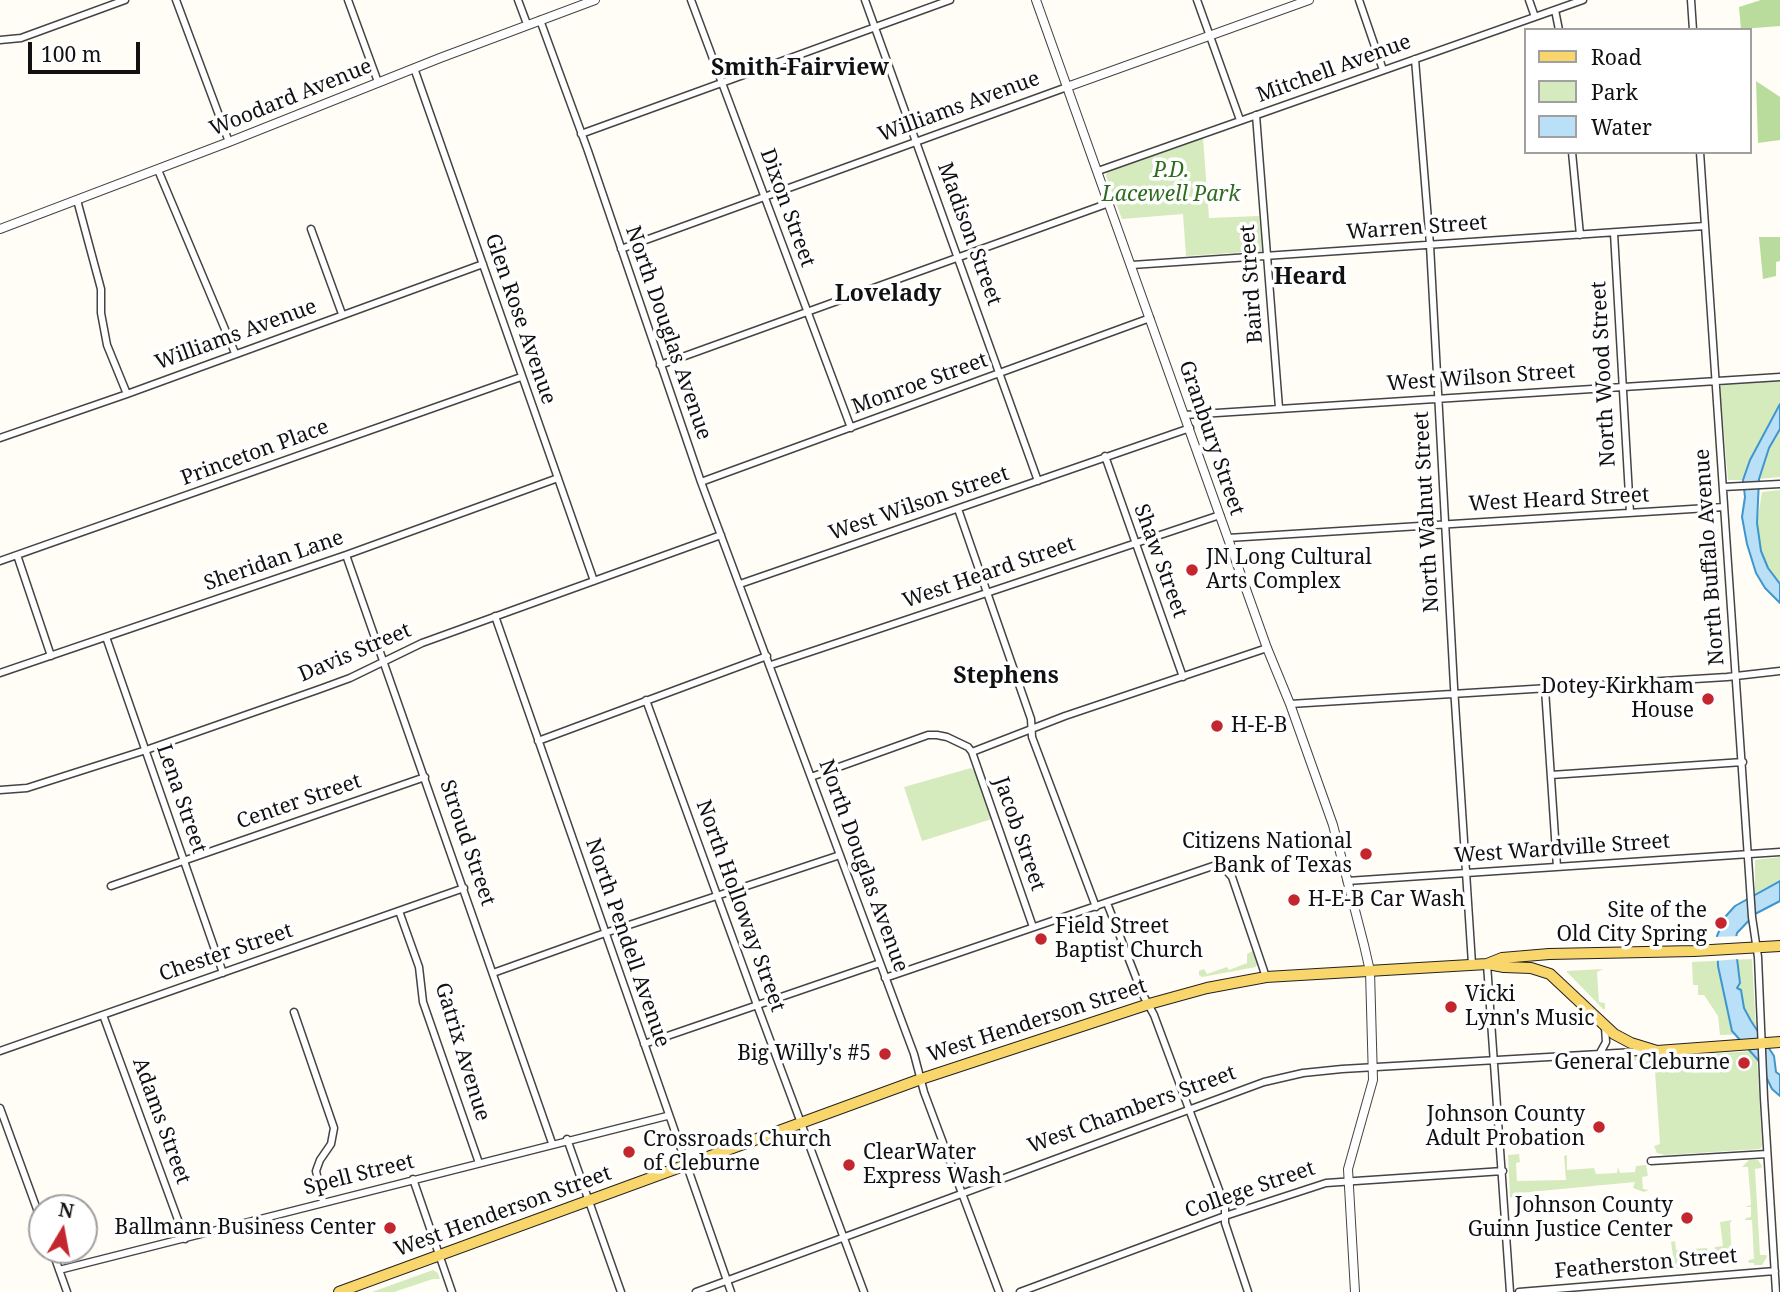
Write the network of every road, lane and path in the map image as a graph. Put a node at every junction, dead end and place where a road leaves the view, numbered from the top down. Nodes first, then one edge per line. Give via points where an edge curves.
1 (125, 0) edge
2 (176, 0) edge
3 (348, 0) edge
4 (518, 0) edge
5 (595, 0) edge
6 (691, 0) edge
7 (865, 0) edge
8 (950, 0) edge
9 (1036, 0) edge
10 (1197, 0) edge
11 (1309, 0) edge
12 (1359, 0) edge
13 (1529, 0) edge
14 (1583, 0) edge
15 (1691, 0) edge
16 (1555, 10) junction
17 (1535, 17) junction
18 (540, 20) junction
19 (527, 24) junction
20 (876, 27) junction
21 (1559, 28) edge
22 (1693, 28) edge
23 (1210, 35) junction
24 (0, 40) edge
25 (1415, 59) junction
26 (414, 68) junction
27 (1383, 70) junction
28 (378, 82) junction
29 (721, 82) junction
30 (1067, 87) junction
31 (1256, 115) junction
32 (1240, 120) junction
33 (581, 134) junction
34 (916, 140) junction
35 (229, 142) junction
36 (1572, 154) edge
37 (1700, 154) edge
38 (158, 170) junction
39 (1098, 171) junction
40 (764, 196) junction
41 (77, 200) junction
42 (1109, 203) junction
43 (1704, 226) junction
44 (0, 229) edge
45 (311, 229) dead end
46 (1614, 233) junction
47 (1580, 235) junction
48 (1430, 245) junction
49 (621, 249) junction
50 (1268, 255) junction
51 (959, 258) junction
52 (483, 264) junction
53 (1132, 265) junction
54 (808, 313) junction
55 (342, 314) junction
56 (1150, 318) junction
57 (235, 353) junction
58 (660, 365) junction
59 (1000, 373) junction
60 (522, 377) junction
61 (1780, 377) edge
62 (1715, 381) junction
63 (1623, 386) junction
64 (127, 394) junction
65 (1438, 398) junction
66 (1279, 408) junction
67 (1185, 415) junction
68 (850, 428) junction
69 (1190, 428) junction
70 (0, 438) edge
71 (1105, 456) junction
72 (558, 478) junction
73 (1038, 481) junction
74 (701, 482) junction
75 (1780, 484) edge
76 (1723, 487) junction
77 (1724, 507) junction
78 (958, 509) junction
79 (1630, 513) junction
80 (1220, 514) junction
81 (1444, 524) junction
82 (721, 535) junction
83 (1228, 538) junction
84 (1135, 541) junction
85 (16, 555) junction
86 (346, 555) junction
87 (0, 561) edge
88 (594, 581) junction
89 (740, 584) junction
90 (986, 593) junction
91 (495, 616) junction
92 (106, 637) junction
93 (1267, 648) junction
94 (51, 656) junction
95 (767, 656) junction
96 (384, 659) junction
97 (771, 665) junction
98 (1780, 671) edge
99 (0, 673) edge
100 (1737, 676) junction
101 (1183, 677) junction
102 (1545, 689) junction
103 (1455, 695) junction
104 (646, 700) junction
105 (1290, 704) junction
106 (1032, 729) junction
107 (537, 741) junction
108 (146, 750) junction
109 (972, 752) junction
110 (1743, 762) junction
111 (1551, 775) junction
112 (811, 776) junction
113 (425, 777) junction
114 (0, 790) edge
115 (1780, 852) edge
116 (1749, 854) junction
117 (840, 855) junction
118 (184, 861) junction
119 (1557, 867) junction
120 (1466, 873) junction
121 (1347, 881) junction
122 (111, 886) dead end
123 (464, 888) junction
124 (717, 896) junction
125 (1107, 902) junction
126 (1096, 906) junction
127 (399, 911) junction
128 (1033, 927) junction
129 (605, 933) junction
130 (1780, 946) edge
131 (1753, 948) junction
132 (880, 963) junction
133 (1472, 964) junction
134 (1487, 964) junction
135 (1370, 971) junction
136 (223, 973) junction
137 (493, 973) junction
138 (1266, 977) junction
139 (885, 978) junction
140 (1149, 1004) junction
141 (757, 1005) junction
142 (294, 1012) dead end
143 (103, 1015) junction
144 (1605, 1027) junction
145 (1764, 1039) junction
146 (1780, 1042) edge
147 (645, 1044) junction
148 (0, 1051) edge
149 (1657, 1051) junction
150 (1600, 1053) junction
151 (1494, 1060) junction
152 (1373, 1067) junction
153 (921, 1079) junction
154 (0, 1108) edge
155 (1190, 1109) junction
156 (667, 1115) junction
157 (802, 1123) junction
158 (567, 1139) junction
159 (552, 1143) junction
160 (1767, 1154) junction
161 (1651, 1161) dead end
162 (479, 1163) junction
163 (685, 1166) junction
164 (1503, 1171) junction
165 (413, 1179) junction
166 (1348, 1180) junction
167 (31, 1194) edge
168 (963, 1194) junction
169 (589, 1201) junction
170 (323, 1202) junction
171 (1226, 1216) junction
172 (1776, 1232) edge
173 (843, 1238) junction
174 (185, 1239) junction
175 (439, 1256) junction
176 (58, 1264) edge
177 (60, 1270) junction
178 (1775, 1270) junction
179 (727, 1281) junction
180 (1622, 1283) junction
181 (67, 1292) edge
182 (339, 1292) edge
183 (452, 1292) edge
184 (621, 1292) edge
185 (696, 1292) edge
186 (731, 1292) edge
187 (864, 1292) edge
188 (999, 1292) edge
189 (1020, 1292) edge
190 (1248, 1292) edge
191 (1355, 1292) edge
192 (1510, 1292) edge
193 (1519, 1292) edge
194 (1623, 1292) edge
195 (1776, 1292) edge

1 - 24 street via 21,38
2 - 35 street
3 - 28 street
4 - 19 street
5 - 18 street, Woodard Avenue
6 - 29 street, Dixon Street
7 - 20 street, Madison Street
8 - 20 street
9 - 30 street, Granbury Street
10 - 23 street
11 - 23 street, Williams Avenue
12 - 27 street
13 - 17 street
14 - 16 street, Mitchell Avenue
15 - 22 street
16 - 17 street, Mitchell Avenue
16 - 21 street
17 - 25 street, Mitchell Avenue
18 - 19 street, Woodard Avenue
18 - 33 street, North Douglas Avenue
19 - 26 street, Woodard Avenue
20 - 29 street
20 - 34 street, Madison Street
23 - 30 street, Williams Avenue
23 - 32 street
25 - 27 street, Mitchell Avenue
25 - 48 street, North Walnut Street
26 - 28 street, Woodard Avenue
26 - 52 street, Glen Rose Avenue
27 - 31 street, Mitchell Avenue
28 - 35 street, Woodard Avenue
29 - 33 street
29 - 40 street, Dixon Street
30 - 34 street, Williams Avenue
30 - 39 street, Granbury Street
31 - 32 street, Mitchell Avenue
31 - 50 street, Baird Street
32 - 39 street, Mitchell Avenue
33 - 49 street, North Douglas Avenue
34 - 40 street, Williams Avenue
34 - 51 street, Madison Street
35 - 38 street, Woodard Avenue
36 - 47 street
37 - 43 street, North Buffalo Avenue
38 - 41 street, Woodard Avenue
38 - 57 street
39 - 42 street, Granbury Street
40 - 49 street, Williams Avenue
40 - 54 street, Dixon Street
41 - 44 street, Woodard Avenue
41 - 64 street via 101,289 107,345
42 - 51 street
42 - 53 street, Granbury Street
43 - 46 street, Warren Street
43 - 62 street, North Buffalo Avenue
45 - 55 street
46 - 47 street, Warren Street
46 - 63 street, North Wood Street
47 - 48 street, Warren Street
48 - 50 street, Warren Street
48 - 65 street, North Walnut Street
49 - 58 street, North Douglas Avenue
50 - 53 street, Warren Street
50 - 66 street, Baird Street
51 - 54 street
51 - 59 street, Madison Street
52 - 55 street, Williams Avenue
52 - 60 street, Glen Rose Avenue
53 - 56 street, Granbury Street
54 - 58 street
54 - 68 street, Dixon Street
55 - 57 street, Williams Avenue
56 - 59 street, Monroe Street
56 - 67 street, Granbury Street
57 - 64 street, Williams Avenue
58 - 74 street, North Douglas Avenue
59 - 68 street, Monroe Street
59 - 73 street, Madison Street
60 - 72 street, Glen Rose Avenue
60 - 85 street, Princeton Place
61 - 62 street, West Wilson Street
62 - 63 street, West Wilson Street
62 - 76 street, North Buffalo Avenue
63 - 65 street, West Wilson Street
63 - 79 street, North Wood Street
64 - 70 street, Williams Avenue
65 - 66 street, West Wilson Street
65 - 81 street, North Walnut Street
66 - 67 street, West Wilson Street
67 - 69 street, Granbury Street
68 - 74 street, Monroe Street
69 - 71 street, West Wilson Street
69 - 80 street, Granbury Street
71 - 73 street, West Wilson Street
71 - 84 street, Shaw Street
72 - 86 street, Sheridan Lane
72 - 88 street, Glen Rose Avenue
73 - 78 street, West Wilson Street
74 - 82 street, North Douglas Avenue
75 - 76 street
76 - 77 street, North Buffalo Avenue
77 - 79 street, West Heard Street
77 - 100 street, North Buffalo Avenue
78 - 89 street, West Wilson Street
78 - 90 street
79 - 81 street, West Heard Street
80 - 83 street, Granbury Street
80 - 84 street, West Heard Street
81 - 83 street, West Heard Street
81 - 103 street, North Walnut Street
82 - 88 street, Davis Street
82 - 89 street, North Douglas Avenue
83 - 93 street, Granbury Street
84 - 90 street, West Heard Street
84 - 101 street, Shaw Street
85 - 87 street, Princeton Place
85 - 94 street
86 - 92 street, Sheridan Lane
86 - 96 street, Stroud Street
88 - 91 street, Davis Street
89 - 95 street, North Douglas Avenue
90 - 97 street, West Heard Street
90 - 106 street
91 - 96 street, Davis Street
91 - 107 street, North Pendell Avenue
92 - 94 street, Sheridan Lane
92 - 108 street, Lena Street
93 - 101 street
93 - 105 street, Granbury Street
94 - 99 street, Sheridan Lane
95 - 97 street, North Douglas Avenue
95 - 104 street
96 - 108 street, Davis Street via 350,678
96 - 113 street, Stroud Street
97 - 112 street, North Douglas Avenue
98 - 100 street
100 - 102 street
100 - 110 street, North Buffalo Avenue
101 - 106 street
102 - 103 street
102 - 111 street
103 - 105 street
103 - 120 street, North Walnut Street
104 - 107 street
104 - 124 street, North Holloway Street
105 - 121 street, Granbury Street via 1333,825
106 - 109 street
106 - 126 street via 1031,737
107 - 129 street, North Pendell Avenue
108 - 114 street, Davis Street via 27,788
108 - 118 street, Lena Street
109 - 112 street via 937,734
109 - 128 street, Jacob Street
110 - 111 street
110 - 116 street, North Buffalo Avenue
111 - 119 street
112 - 117 street, North Douglas Avenue
113 - 118 street, Center Street
113 - 123 street, Stroud Street
115 - 116 street, West Wardville Street
116 - 119 street, West Wardville Street
116 - 131 street, North Buffalo Avenue
117 - 124 street
117 - 132 street, North Douglas Avenue
118 - 122 street, Center Street
118 - 136 street, Lena Street
119 - 120 street, West Wardville Street
120 - 121 street, West Wardville Street
120 - 133 street, North Walnut Street
121 - 135 street, Granbury Street
123 - 127 street, Chester Street
123 - 137 street, Stroud Street
124 - 129 street
124 - 141 street, North Holloway Street
125 - 126 street
125 - 138 street via 1213,866 1223,867 1232,877
125 - 140 street
126 - 128 street
127 - 136 street, Chester Street
127 - 162 street, Gatrix Avenue via 419,967 423,1002
128 - 139 street
129 - 137 street
129 - 147 street, North Pendell Avenue
130 - 131 main road, West Henderson Street
131 - 134 main road, West Henderson Street via 1549,954
131 - 145 street, North Buffalo Avenue
132 - 139 street, North Douglas Avenue
132 - 141 street
133 - 134 main road, West Henderson Street
133 - 135 main road, West Henderson Street
134 - 144 main road, West Chambers Street via 1550,974
134 - 151 street
135 - 138 main road, West Henderson Street
135 - 152 street, Granbury Street
136 - 143 street, Chester Street
137 - 159 street, Stroud Street
138 - 140 main road, West Henderson Street
139 - 153 street, North Douglas Avenue
140 - 153 main road, West Henderson Street
140 - 155 street
141 - 147 street
141 - 157 street, North Holloway Street
142 - 170 street via 334,1128 316,1171
143 - 148 street, Chester Street
143 - 174 street, Adams Street
144 - 149 main road, West Chambers Street via 1631,1043
144 - 150 street via 1606,1043
145 - 146 main road, West Chambers Street
145 - 149 main road, West Chambers Street
145 - 160 street, North Buffalo Avenue
147 - 156 street, North Pendell Avenue
149 - 150 street, West Chambers Street
150 - 151 street, West Chambers Street
151 - 152 street, West Chambers Street
151 - 164 street
152 - 155 street, West Chambers Street via 1303,1073
152 - 166 street, Granbury Street via 1372,1090 1349,1158
153 - 157 main road, West Henderson Street
153 - 168 street, North Douglas Avenue
154 - 167 street
155 - 168 street, West Chambers Street
155 - 171 street
156 - 158 street, Spell Street
156 - 163 street, North Pendell Avenue
157 - 163 main road, West Henderson Street
157 - 173 street, North Holloway Street
158 - 159 street, Spell Street
158 - 169 street
159 - 162 street, Spell Street
160 - 161 street
160 - 172 street, North Buffalo Avenue
162 - 165 street, Spell Street
163 - 169 main road, West Henderson Street
163 - 179 street, North Pendell Avenue
164 - 166 street, College Street
164 - 192 street
165 - 170 street, Spell Street
165 - 175 street
166 - 171 street, College Street via 1298,1190
166 - 191 street, Granbury Street
168 - 173 street, West Chambers Street
168 - 188 street, North Douglas Avenue
169 - 175 main road, West Henderson Street
169 - 184 street
170 - 174 street, Spell Street
171 - 189 street, College Street
171 - 190 street
172 - 178 street, North Buffalo Avenue
173 - 179 street, West Chambers Street
173 - 187 street, North Holloway Street
174 - 177 street, Spell Street
175 - 182 main road, West Henderson Street
175 - 183 street
176 - 177 street
177 - 181 street
178 - 180 street, Featherston Street
178 - 195 street, North Buffalo Avenue
179 - 185 street, West Chambers Street
179 - 186 street, North Pendell Avenue
180 - 193 street, Featherston Street
180 - 194 street

